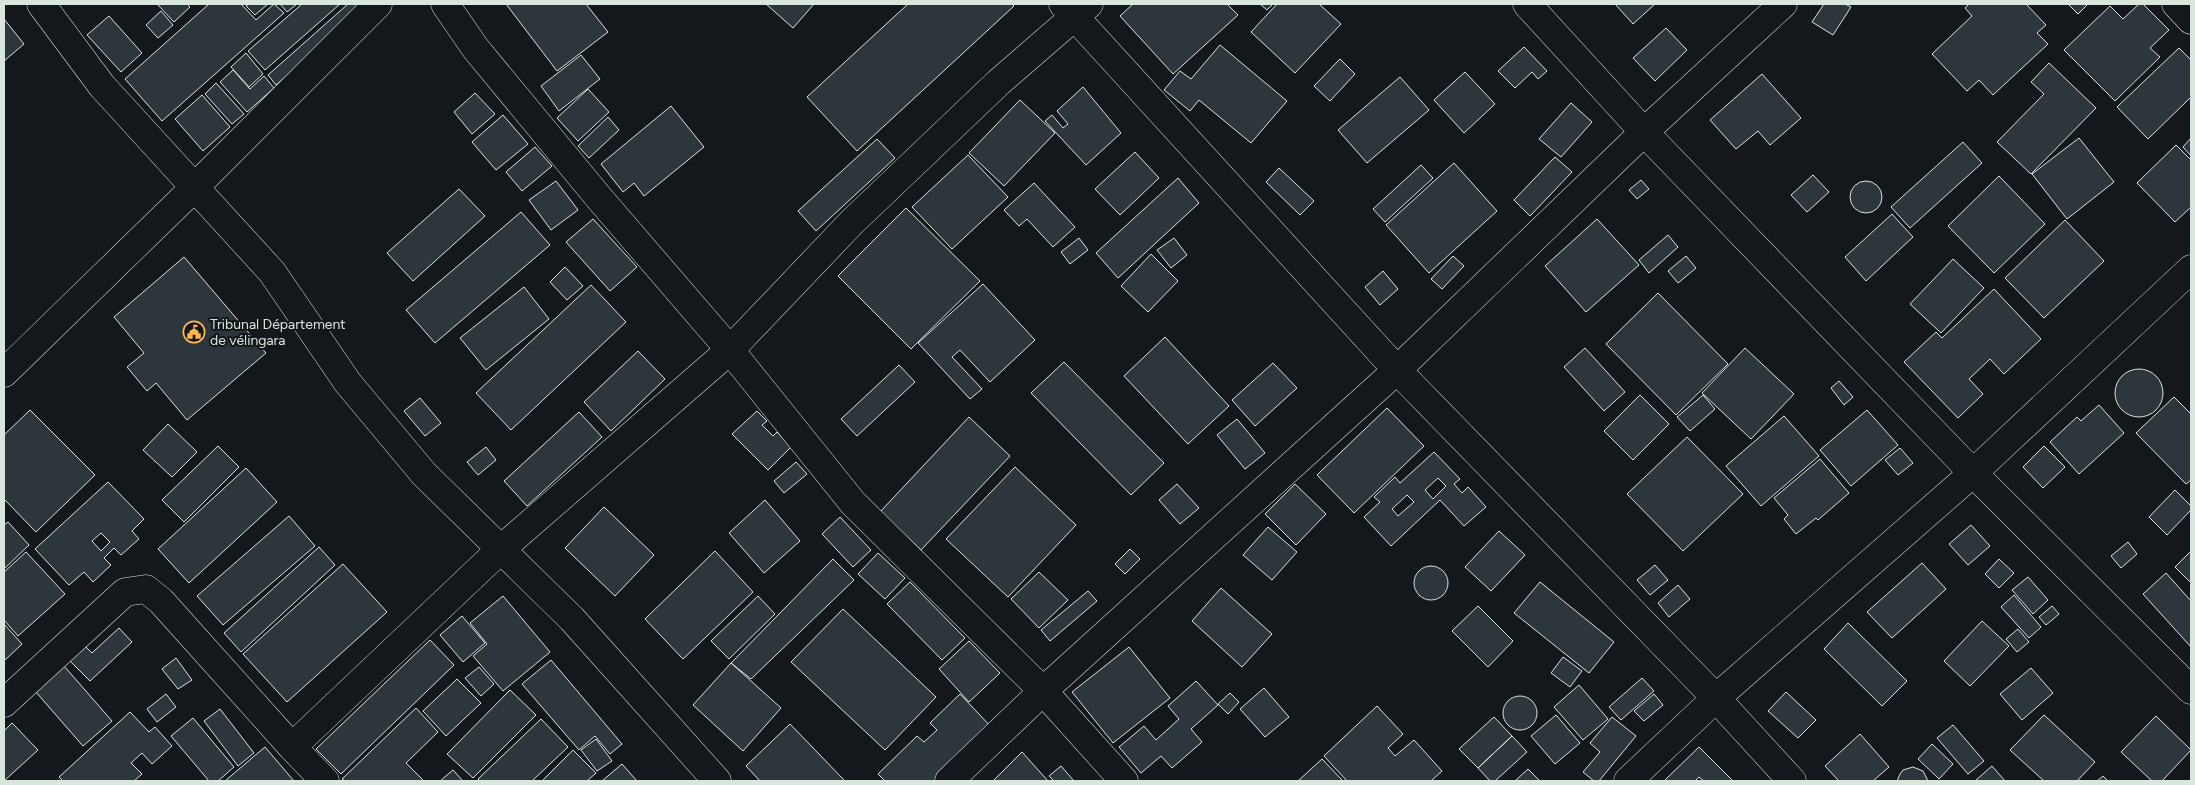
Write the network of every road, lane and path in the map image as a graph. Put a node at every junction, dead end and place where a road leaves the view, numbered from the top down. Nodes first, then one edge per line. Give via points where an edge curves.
1 (41, 4) edge
2 (378, 4) edge
3 (445, 4) edge
4 (1527, 4) edge
5 (1783, 4) edge
6 (2176, 4) edge
7 (1075, 8) edge
8 (2191, 20) edge
9 (1644, 132) junction
10 (194, 188) junction
11 (2191, 269) edge
12 (730, 350) junction
13 (1397, 370) junction
14 (4, 372) edge
15 (1973, 474) junction
16 (500, 550) junction
17 (2191, 690) edge
18 (1043, 691) junction
19 (1716, 698) junction
20 (4, 703) edge
21 (292, 748) junction
22 (325, 781) edge
23 (717, 781) edge
24 (949, 781) edge
25 (1124, 781) edge
26 (1628, 781) edge
27 (1792, 781) edge

1 - 10 main road via 102,86
2 - 10 main road
3 - 12 main road via 476,49 600,200
4 - 9 main road
5 - 9 main road
6 - 8 main road
7 - 12 main road via 852,222
7 - 13 main road
9 - 13 main road
9 - 15 main road
10 - 14 main road
10 - 16 main road via 272,272 348,383 424,474
11 - 15 main road
12 - 16 main road
12 - 18 main road via 853,502
13 - 18 main road
13 - 19 main road
15 - 17 main road
15 - 19 main road
16 - 21 main road
16 - 23 main road via 572,619
18 - 24 main road
18 - 25 main road
19 - 26 main road
19 - 27 main road
20 - 21 main road via 125,592 146,589 161,601
21 - 22 main road

